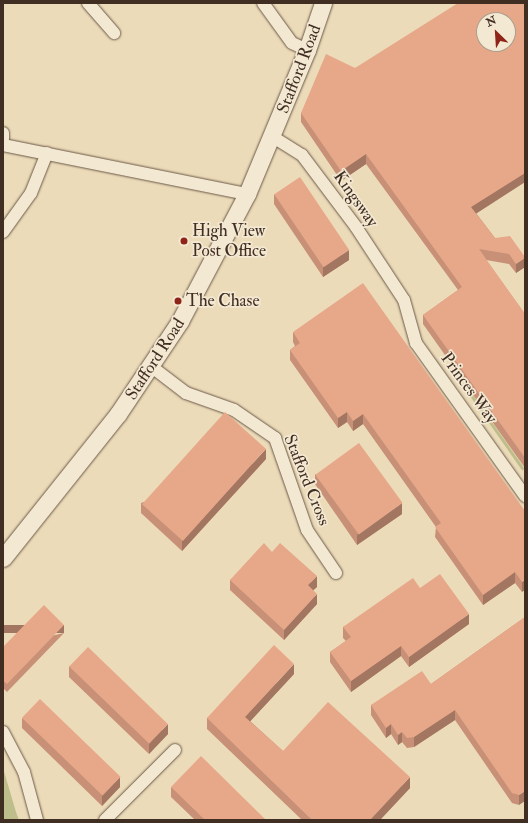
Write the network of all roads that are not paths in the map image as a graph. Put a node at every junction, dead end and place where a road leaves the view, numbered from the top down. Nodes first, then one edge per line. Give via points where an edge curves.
1 (88, 3) edge
2 (263, 3) edge
3 (323, 3) edge
4 (114, 33) dead end
5 (307, 50) junction
6 (3, 133) edge
7 (273, 137) junction
8 (3, 139) edge
9 (3, 145) edge
10 (46, 153) junction
11 (247, 194) junction
12 (3, 232) edge
13 (400, 292) joint
14 (152, 367) junction
15 (525, 496) edge
16 (3, 558) edge
17 (336, 573) dead end
18 (3, 732) edge
19 (175, 750) dead end
20 (36, 820) edge
21 (105, 820) edge

1 - 4 street
2 - 5 street via 292,43
3 - 5 main road, Stafford Road
5 - 7 main road, Stafford Road
6 - 8 street
7 - 11 main road, Stafford Road
7 - 13 street, Kingsway via 292,146 311,164
9 - 10 street
10 - 11 street
10 - 12 street via 31,193
11 - 14 main road, Stafford Road via 212,264
13 - 15 street, Princes Way via 416,343
14 - 16 main road, Stafford Road via 59,490
14 - 17 street, Stafford Cross via 186,393 234,410 275,438 307,530
18 - 20 street via 24,772
19 - 21 street

